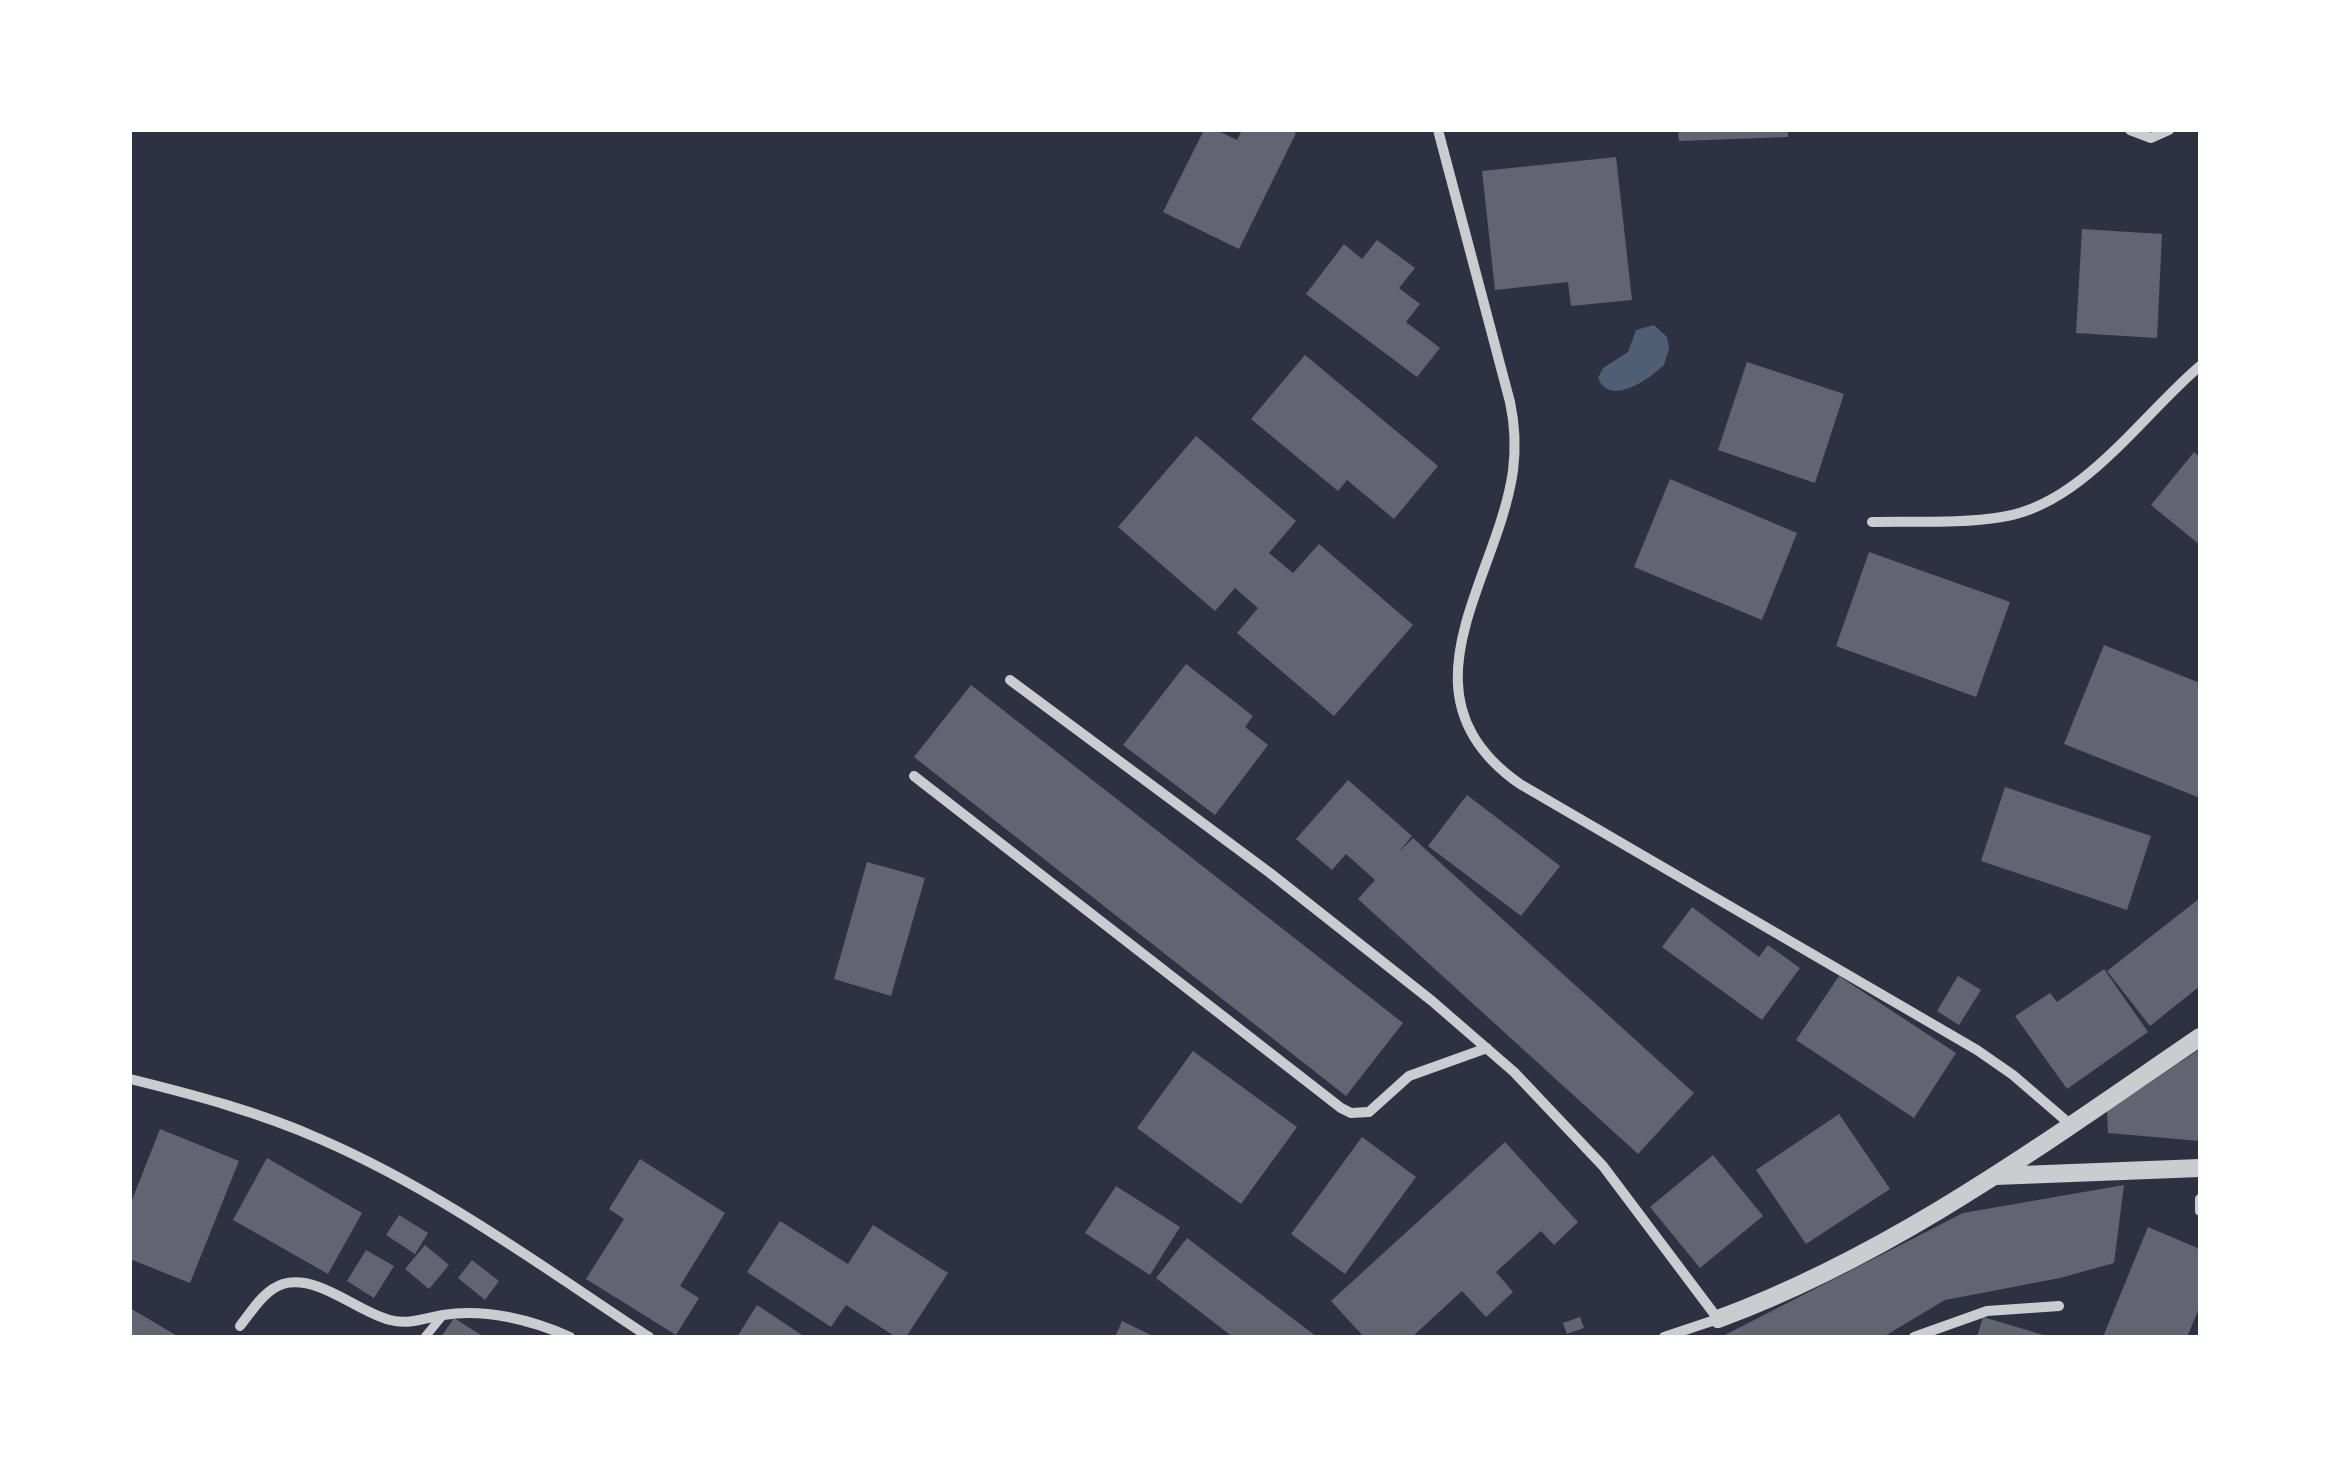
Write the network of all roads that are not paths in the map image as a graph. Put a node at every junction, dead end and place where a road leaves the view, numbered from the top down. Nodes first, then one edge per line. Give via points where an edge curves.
1 (1438, 130) edge
2 (2130, 130) edge
3 (2169, 130) edge
4 (2200, 366) edge
5 (1872, 522) dead end
6 (1010, 680) dead end
7 (914, 776) dead end
8 (2200, 1036) edge
9 (1488, 1048) junction
10 (130, 1079) edge
11 (2071, 1125) junction
12 (2200, 1168) edge
13 (1994, 1176) junction
14 (2200, 1199) edge
15 (2200, 1211) edge
16 (2059, 1306) dead end
17 (443, 1315) junction
18 (1718, 1319) junction
19 (240, 1326) dead end
20 (425, 1337) edge
21 (570, 1337) edge
22 (649, 1337) edge
23 (1664, 1337) edge
24 (1914, 1337) edge

1 - 11 street via 1515,434 1509,490 1457,661 1460,704 1472,735 1507,775 1535,794 1978,1050
2 - 3 street via 2151,138
4 - 5 street via 2053,500 2002,518
6 - 9 street via 1270,873
7 - 9 street via 1341,1108 1369,1112 1409,1076
8 - 11 street
9 - 18 street via 1593,1154
10 - 22 street via 256,1114 366,1161
11 - 13 street
12 - 13 street
13 - 18 street via 1840,1266
14 - 15 street
16 - 24 street via 1987,1311
17 - 19 street via 389,1320 298,1282 272,1289
17 - 20 street
17 - 21 street via 506,1316
18 - 23 street

